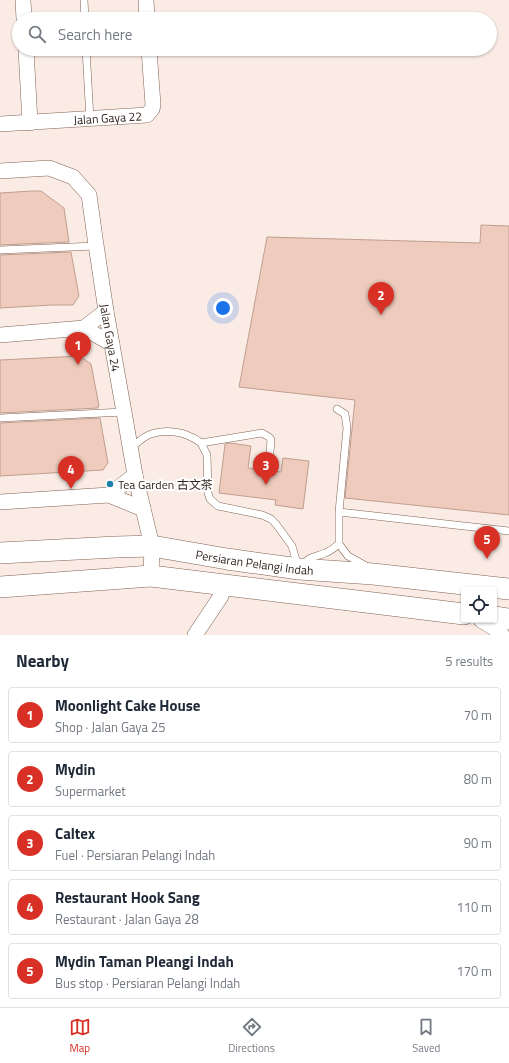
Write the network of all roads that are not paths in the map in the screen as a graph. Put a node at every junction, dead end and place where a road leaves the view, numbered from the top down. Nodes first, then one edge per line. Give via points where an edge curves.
1 (23, 0) edge
2 (84, 0) edge
3 (146, 0) edge
4 (24, 12) edge
5 (85, 12) edge
6 (147, 12) edge
7 (26, 56) edge
8 (86, 56) edge
9 (149, 56) edge
10 (90, 119) junction
11 (30, 122) junction
12 (0, 124) edge
13 (0, 171) edge
14 (96, 246) junction
15 (0, 250) edge
16 (106, 311) junction
17 (84, 328) junction
18 (0, 335) edge
19 (112, 344) junction
20 (337, 409) dead end
21 (124, 412) junction
22 (0, 418) edge
23 (201, 444) junction
24 (131, 448) junction
25 (269, 464) dead end
26 (135, 475) junction
27 (109, 495) junction
28 (0, 502) edge
29 (143, 509) junction
30 (339, 512) junction
31 (509, 531) edge
32 (339, 544) junction
33 (152, 546) junction
34 (0, 554) edge
35 (301, 569) junction
36 (373, 574) junction
37 (150, 576) junction
38 (224, 584) junction
39 (3, 590) edge
40 (509, 590) edge
41 (461, 614) edge
42 (497, 617) edge
43 (509, 619) edge
44 (486, 623) edge
45 (195, 635) edge
46 (502, 635) edge

1 - 4 street
2 - 5 lane
3 - 6 street
7 - 11 street
8 - 10 lane
9 - 10 street, Jalan Gaya 22 via 152,105 150,113 147,116
10 - 11 street, Jalan Gaya 22
11 - 12 street, Jalan Gaya 22
13 - 14 street, Jalan Gaya 24 via 49,168 73,177 90,195
14 - 15 lane
14 - 16 street, Jalan Gaya 24
16 - 17 street
16 - 19 street, Jalan Gaya 24
17 - 18 street
17 - 19 street
19 - 21 street, Jalan Gaya 24
20 - 30 lane via 345,414 347,428
21 - 22 lane
21 - 24 street, Jalan Gaya 24
23 - 24 lane via 181,433 165,432 150,434
23 - 25 lane via 266,434 271,440
23 - 35 lane via 206,455 210,499 218,506 271,519 292,546
24 - 26 street, Jalan Gaya 24
26 - 27 street
26 - 29 street, Jalan Gaya 24
27 - 28 street
27 - 29 street
29 - 33 street, Jalan Gaya 24
30 - 31 lane
30 - 32 lane
32 - 35 lane via 324,554 311,556
32 - 36 lane via 348,556
33 - 34 main road, Persiaran Pelangi Indah
33 - 35 main road, Persiaran Pelangi Indah
33 - 37 street, Jalan Gaya 24
35 - 36 main road, Persiaran Pelangi Indah
36 - 40 main road, Persiaran Pelangi Indah
37 - 38 main road
37 - 39 main road
38 - 41 main road
38 - 45 street via 221,596
42 - 43 main road
44 - 46 street

